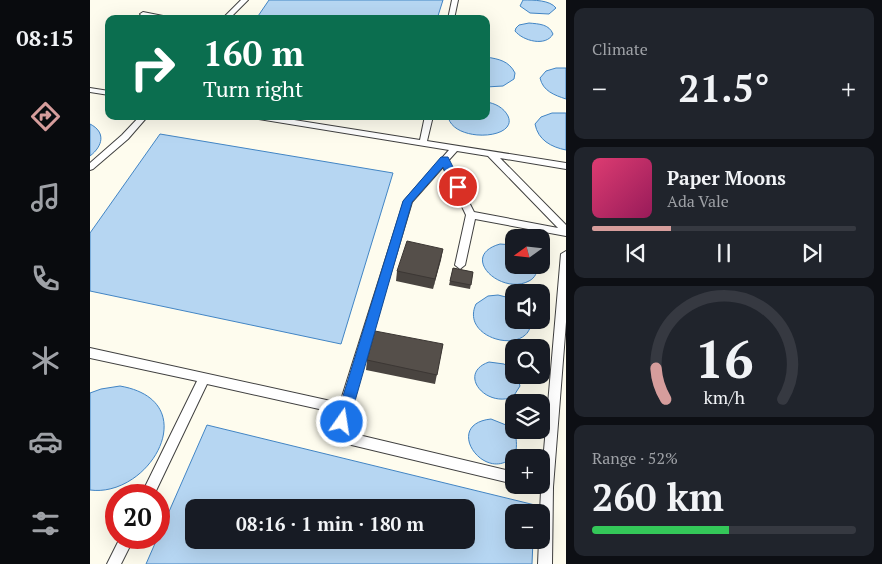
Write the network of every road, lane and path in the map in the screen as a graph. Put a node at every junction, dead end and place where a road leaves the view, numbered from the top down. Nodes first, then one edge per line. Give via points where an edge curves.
1 (245, 0) edge
2 (455, 0) edge
3 (143, 14) dead end
4 (148, 15) edge
5 (229, 15) edge
6 (452, 15) edge
7 (90, 90) edge
8 (105, 92) edge
9 (140, 120) edge
10 (278, 120) edge
11 (428, 120) edge
12 (422, 143) junction
13 (455, 148) junction
14 (491, 154) junction
15 (444, 160) junction
16 (566, 166) edge
17 (90, 167) edge
18 (471, 215) junction
19 (566, 232) edge
20 (566, 254) edge
21 (460, 265) dead end
22 (90, 353) edge
23 (204, 378) junction
24 (344, 409) junction
25 (548, 449) edge
26 (505, 476) edge
27 (152, 484) edge
28 (544, 494) edge
29 (122, 549) edge
30 (114, 564) edge
31 (545, 564) edge

1 - 5 lane
2 - 6 lane
3 - 4 lane
7 - 8 lane
9 - 17 lane
10 - 12 lane
11 - 12 lane
12 - 13 lane
13 - 14 lane
13 - 15 lane
14 - 16 lane
14 - 19 lane
15 - 18 lane
15 - 24 lane via 408,201
18 - 19 lane
18 - 21 lane
20 - 25 lane
22 - 23 lane
23 - 24 lane
23 - 27 lane
24 - 26 lane via 339,436
28 - 31 lane
29 - 30 lane

